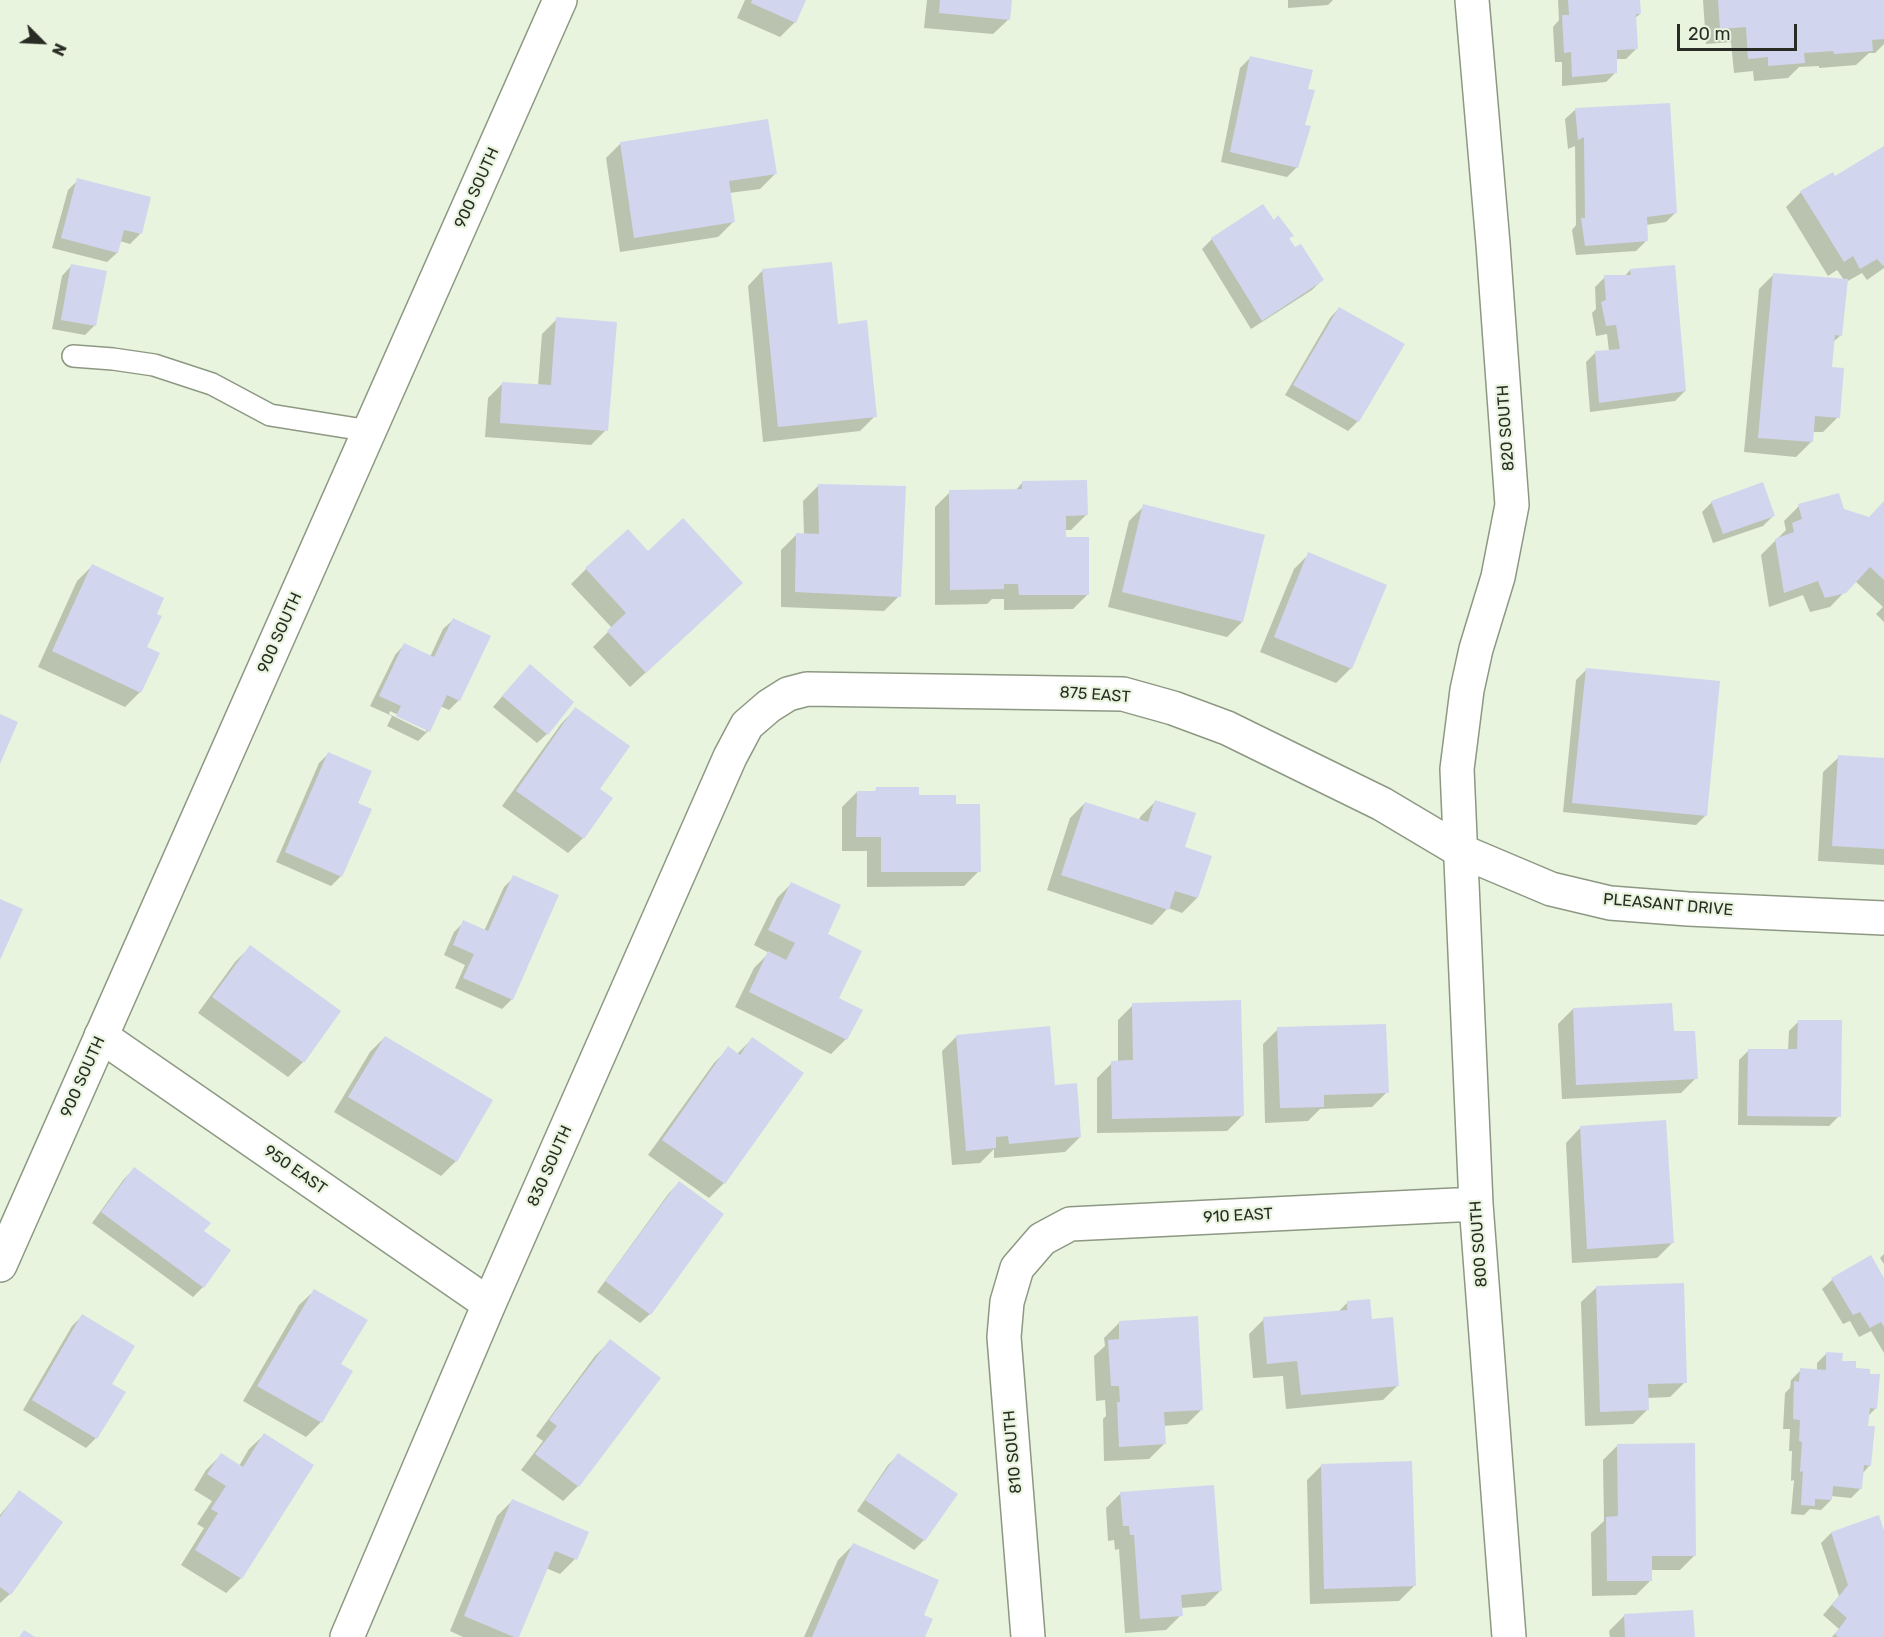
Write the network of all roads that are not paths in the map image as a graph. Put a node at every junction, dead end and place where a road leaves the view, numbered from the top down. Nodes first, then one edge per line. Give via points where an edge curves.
1 (560, 0) edge
2 (1472, 0) edge
3 (73, 356) dead end
4 (370, 431) junction
5 (769, 706) joint
6 (1461, 851) junction
7 (1884, 918) edge
8 (101, 1036) junction
9 (1476, 1204) junction
10 (0, 1265) edge
11 (1017, 1268) joint
12 (489, 1304) junction
13 (347, 1637) edge
14 (1028, 1637) edge
15 (1509, 1637) edge

1 - 4 street, 900 SOUTH
2 - 6 street, 820 SOUTH via 1512,506 1498,577 1467,690 1456,769
3 - 4 lane via 154,365 212,384 270,415
4 - 8 street, 900 SOUTH
5 - 6 street, 875 EAST via 788,694 807,689 1123,694 1227,728 1382,804
5 - 12 street, 830 SOUTH via 747,725 730,757
6 - 7 street, PLEASANT DRIVE via 1551,889 1610,903
6 - 9 street, 800 SOUTH
8 - 10 street, 900 SOUTH
8 - 12 street, 950 EAST
9 - 11 street, 910 EAST via 1070,1224 1042,1239
9 - 15 street, 800 SOUTH
11 - 14 street, 810 SOUTH via 1007,1302 1004,1336
12 - 13 street, 830 SOUTH

